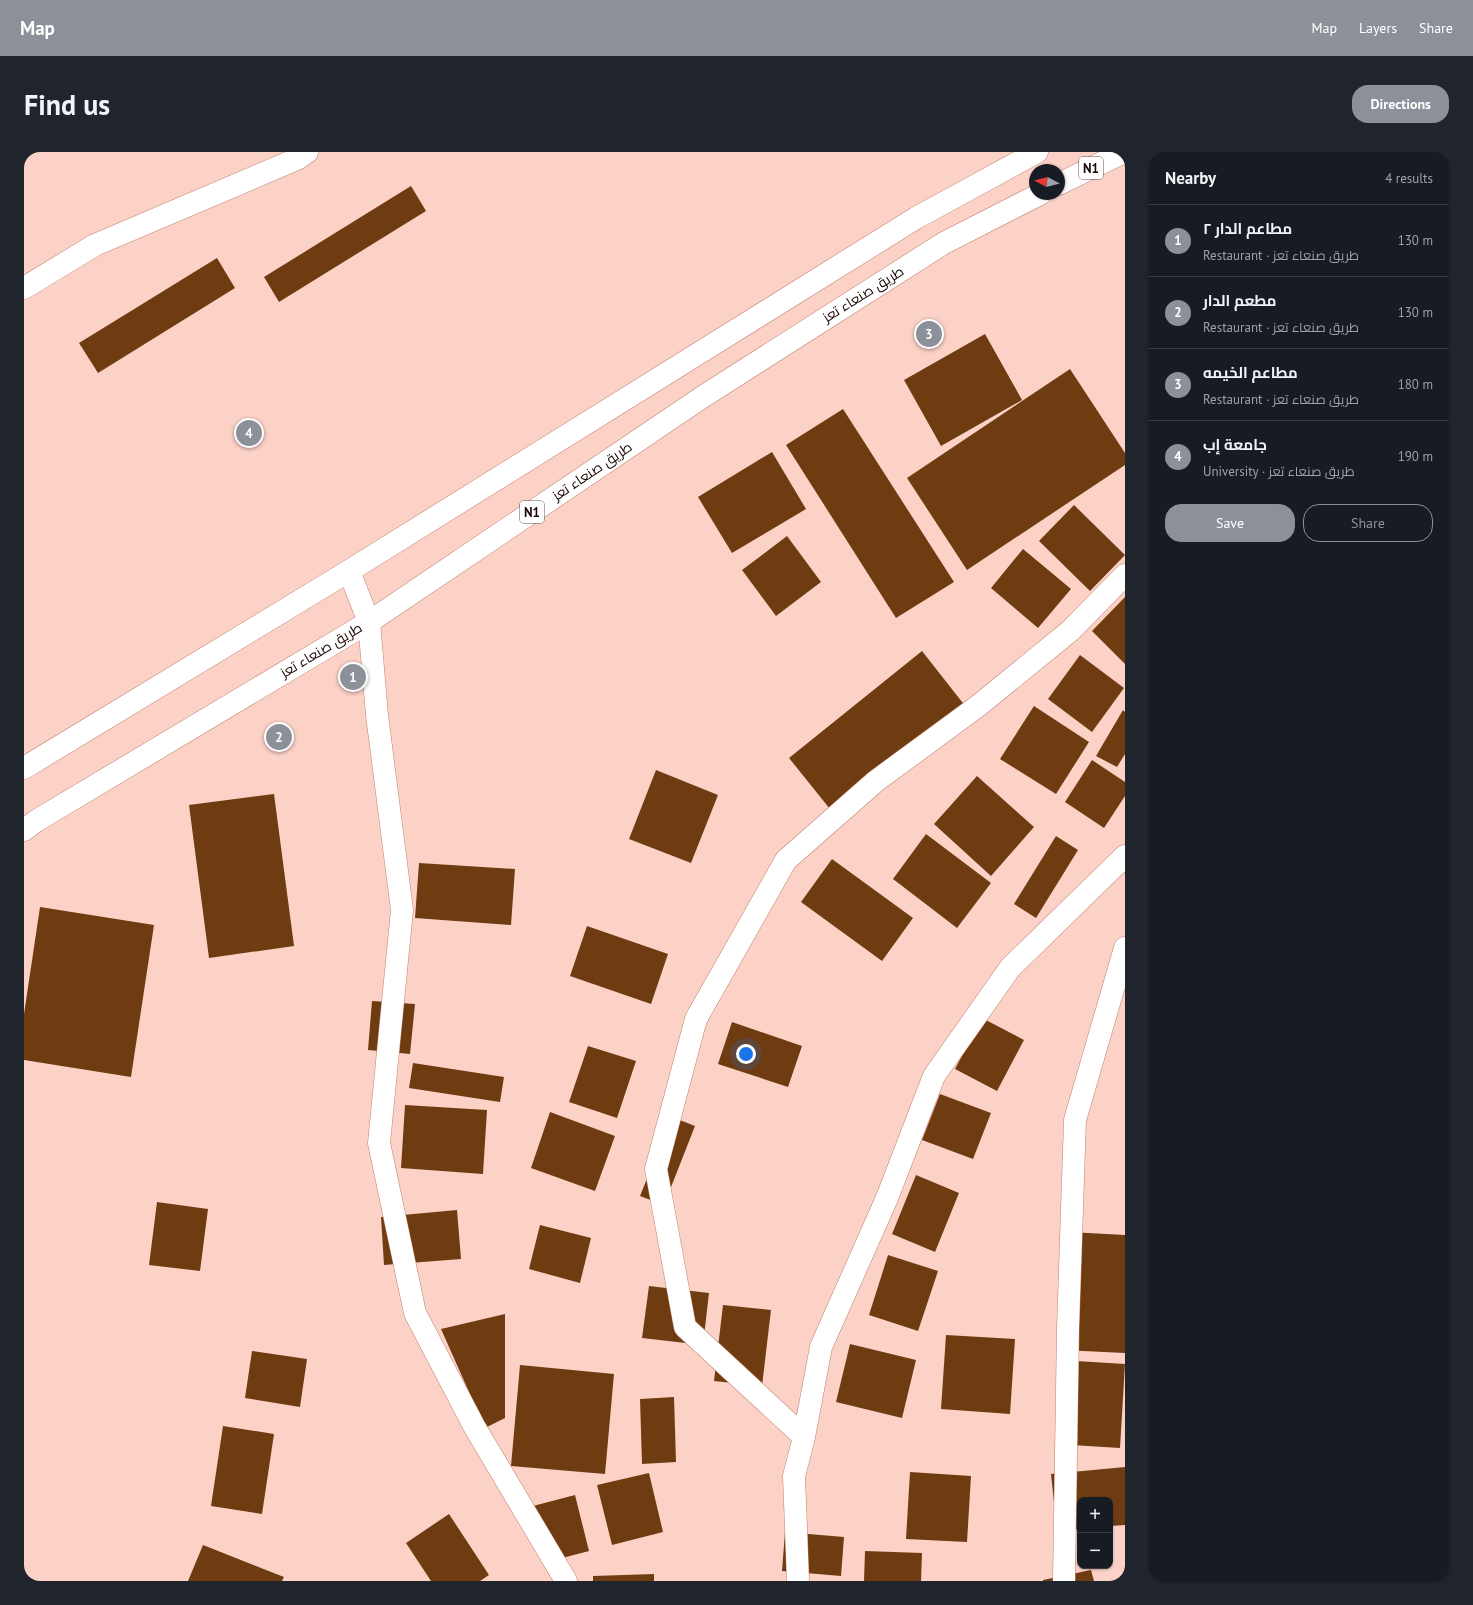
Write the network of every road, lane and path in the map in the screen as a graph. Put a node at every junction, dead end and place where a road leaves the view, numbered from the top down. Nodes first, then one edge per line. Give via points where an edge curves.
1 (307, 152) edge
2 (1037, 152) edge
3 (1124, 152) edge
4 (1065, 181) edge
5 (1029, 200) edge
6 (24, 288) edge
7 (349, 571) junction
8 (1125, 575) edge
9 (369, 622) junction
10 (24, 768) edge
11 (24, 830) edge
12 (1125, 856) edge
13 (1125, 948) edge
14 (804, 1437) junction
15 (566, 1581) edge
16 (798, 1581) edge
17 (1064, 1581) edge

1 - 6 main road via 297,159 95,245
2 - 7 main road via 916,218
3 - 4 main road, N1
5 - 9 main road, طريق صنعاء تعز / N1 via 944,243 704,396
7 - 9 main road
7 - 10 main road
8 - 14 main road via 1070,631 978,706 876,781 786,860 696,1019 656,1169 685,1327
9 - 11 main road, طريق صنعاء تعز / N1
9 - 15 main road via 377,715 402,910 379,1143 415,1313 474,1426
12 - 14 main road via 1010,968 934,1076 887,1198 821,1347
13 - 17 main road via 1075,1120 1068,1328
14 - 16 main road via 794,1476

